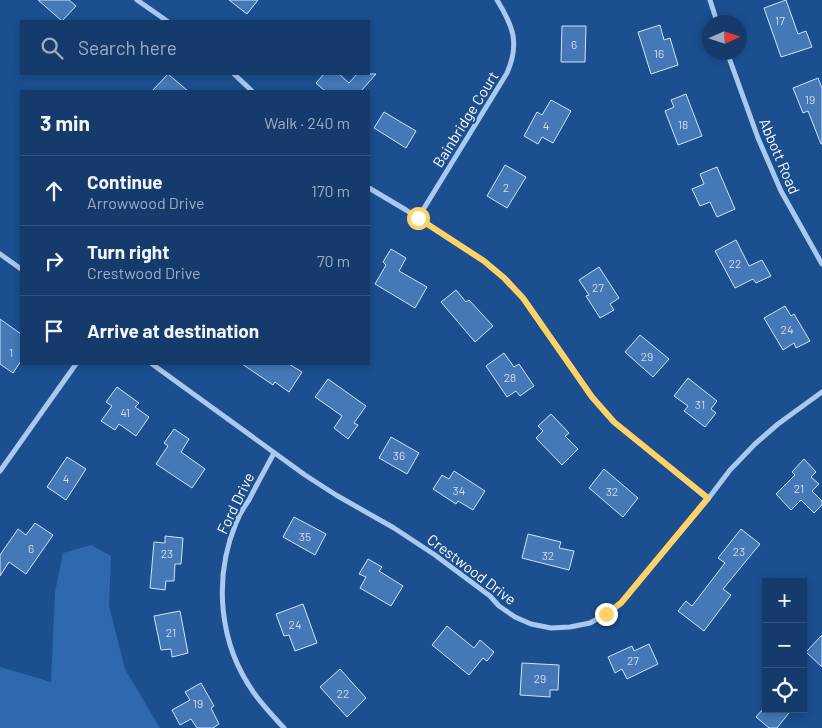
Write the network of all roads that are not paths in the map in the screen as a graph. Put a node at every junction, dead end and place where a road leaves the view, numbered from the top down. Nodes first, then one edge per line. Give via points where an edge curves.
1 (137, 0) edge
2 (497, 0) edge
3 (710, 0) edge
4 (715, 15) edge
5 (166, 20) edge
6 (729, 60) edge
7 (235, 75) edge
8 (251, 90) edge
9 (370, 189) edge
10 (418, 218) junction
11 (0, 254) edge
12 (822, 264) edge
13 (20, 268) edge
14 (75, 365) edge
15 (153, 365) edge
16 (822, 392) edge
17 (274, 453) junction
18 (0, 471) edge
19 (708, 498) junction
20 (284, 728) edge

1 - 5 street
2 - 10 street, Bainbridge Court via 508,18 513,35 514,51 508,73
3 - 4 street
6 - 12 street, Abbott Road via 781,191
7 - 8 street
9 - 10 street
10 - 19 street via 504,278 523,298 592,397 614,422
11 - 13 street
14 - 18 street
15 - 17 street, Crestwood Drive
16 - 19 street, Crestwood Drive via 755,444
17 - 19 street, Crestwood Drive via 435,555 515,617 551,628 590,623 621,603
17 - 20 street, Ford Drive via 236,521 222,574 222,598 225,629 242,674 254,694

